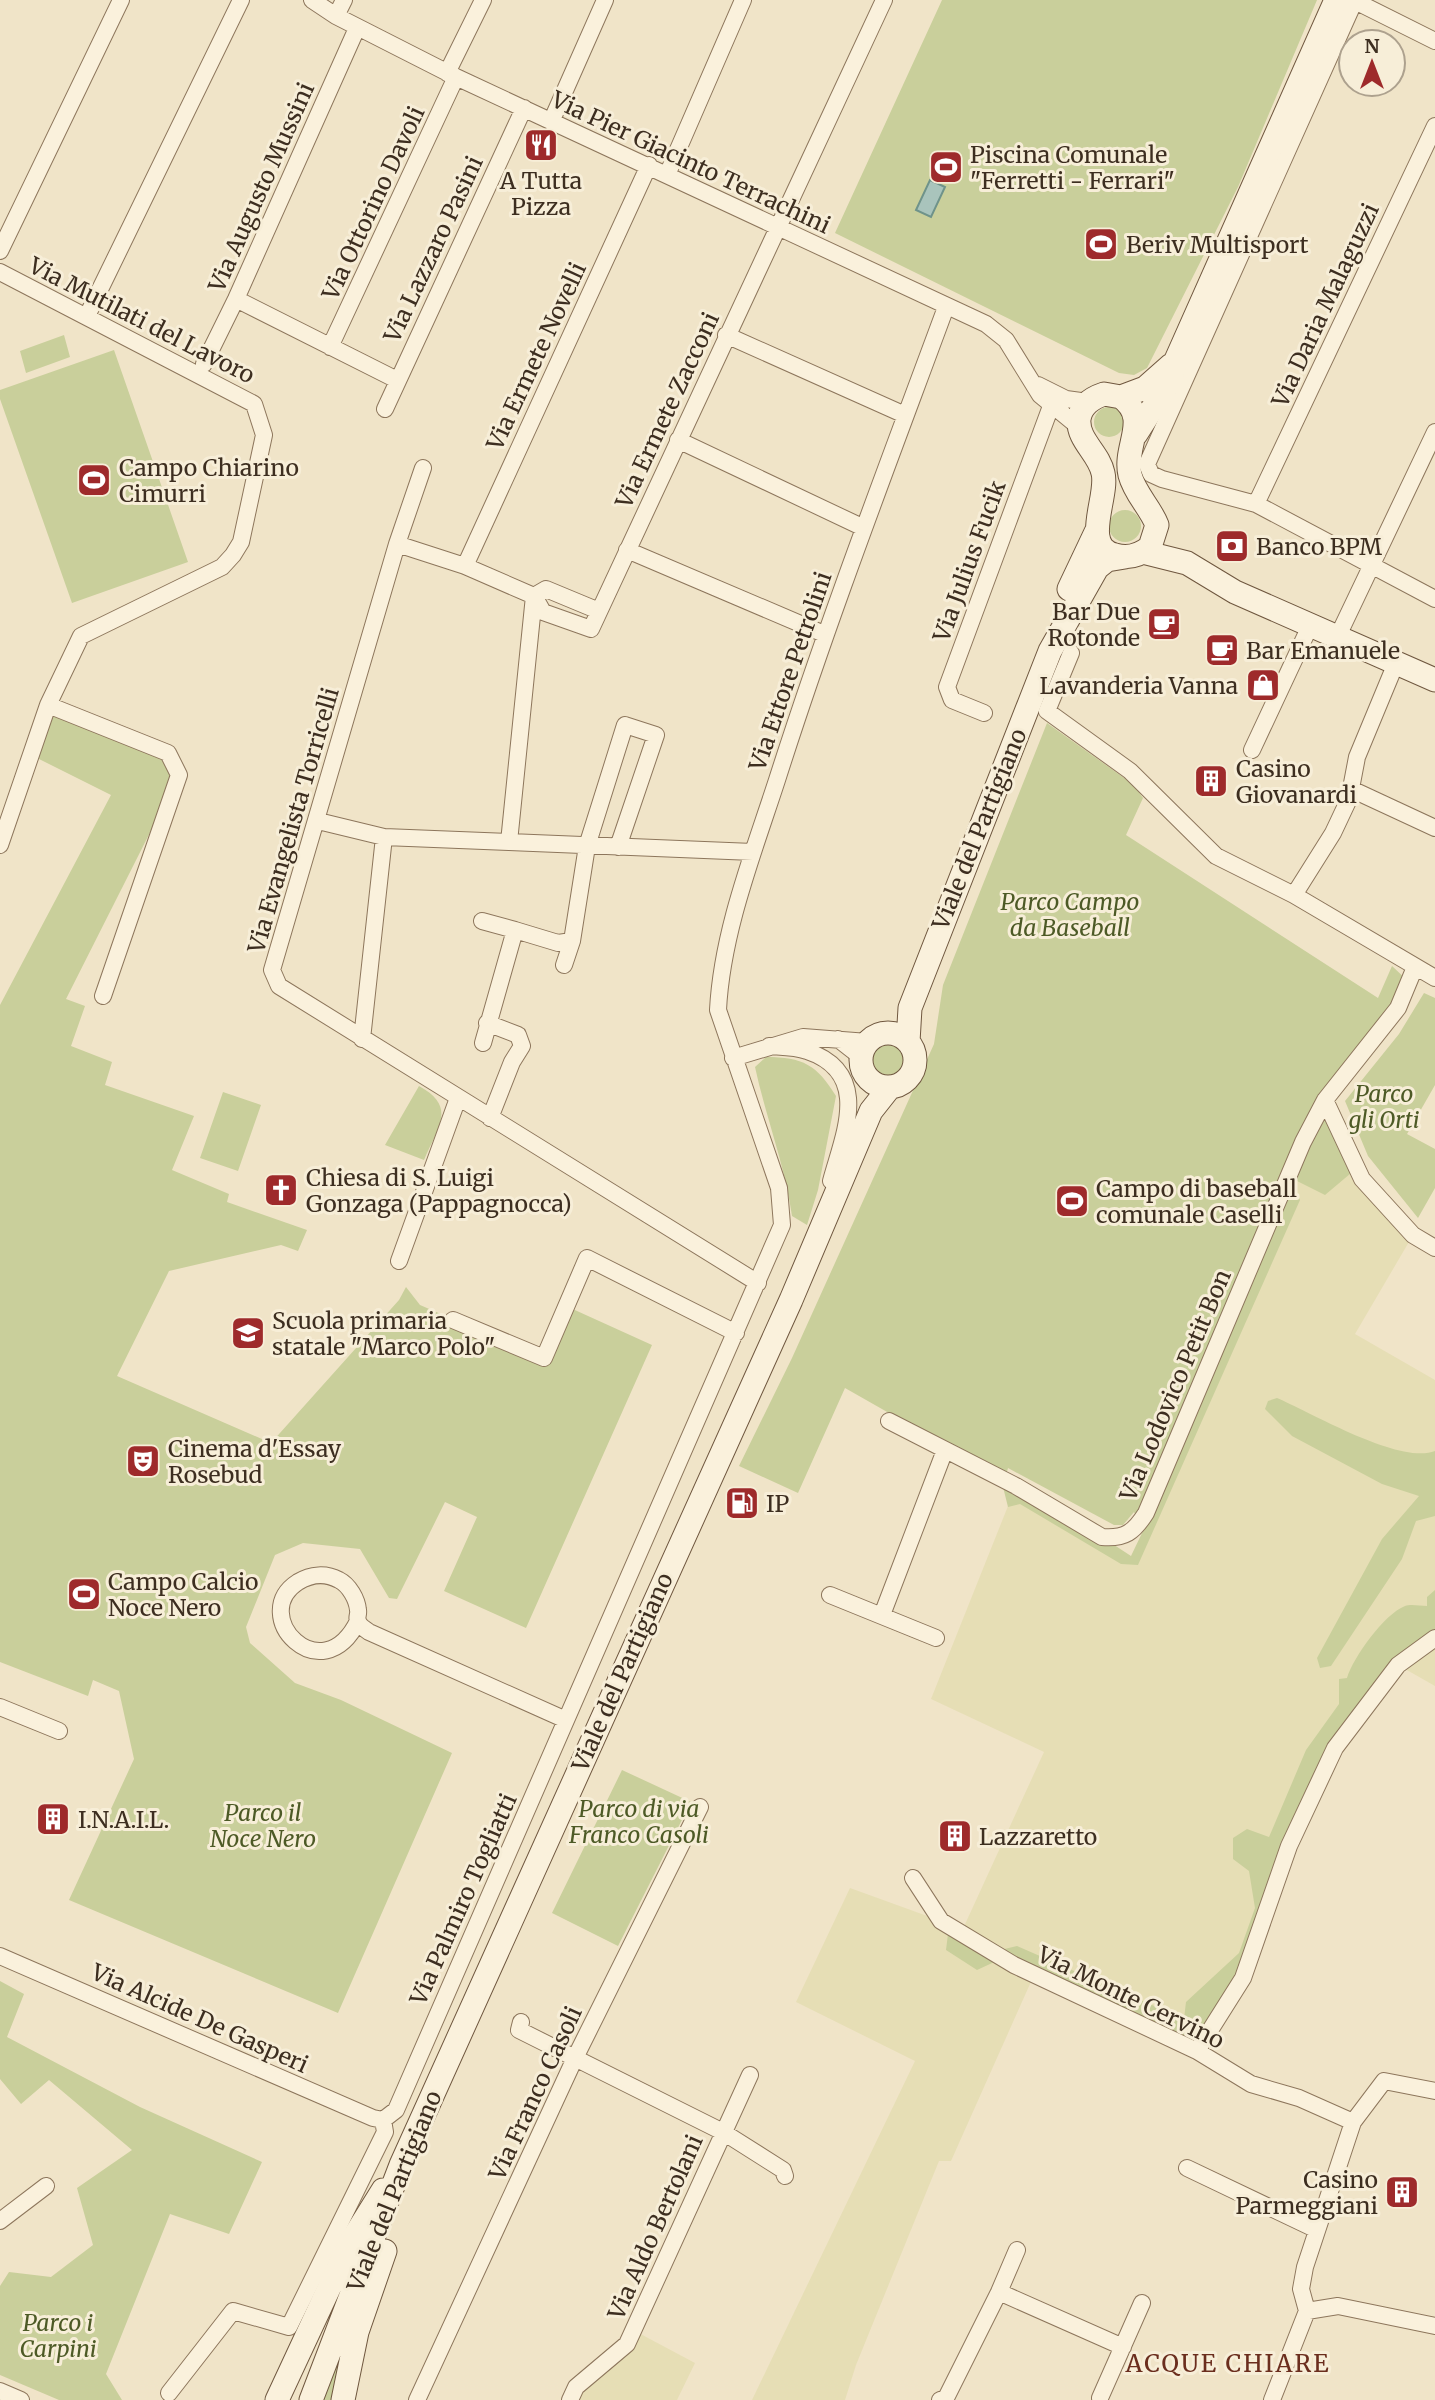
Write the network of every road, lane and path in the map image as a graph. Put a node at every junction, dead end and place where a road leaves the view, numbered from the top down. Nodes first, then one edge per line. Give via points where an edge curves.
1 (121, 0) edge
2 (241, 0) edge
3 (312, 0) edge
4 (344, 0) edge
5 (483, 0) edge
6 (605, 0) edge
7 (743, 0) edge
8 (884, 0) edge
9 (1349, 0) edge
10 (337, 16) junction
11 (358, 28) junction
12 (1435, 41) edge
13 (452, 75) junction
14 (524, 108) junction
15 (551, 121) junction
16 (1435, 126) edge
17 (649, 165) junction
18 (667, 174) junction
19 (777, 228) junction
20 (0, 251) edge
21 (0, 272) edge
22 (236, 299) junction
23 (946, 307) junction
24 (87, 316) junction
25 (726, 335) junction
26 (330, 347) junction
27 (1176, 360) junction
28 (204, 364) dead end
29 (397, 380) junction
30 (1033, 382) junction
31 (1121, 397) junction
32 (1088, 402) junction
33 (1051, 406) junction
34 (385, 410) dead end
35 (905, 415) junction
36 (1079, 428) junction
37 (1435, 432) edge
38 (1136, 434) junction
39 (678, 440) junction
40 (422, 468) dead end
41 (1256, 504) junction
42 (1157, 524) junction
43 (864, 528) junction
44 (1096, 532) junction
45 (397, 544) junction
46 (627, 550) junction
47 (1134, 555) junction
48 (1186, 563) junction
49 (1372, 564) junction
50 (465, 566) junction
51 (534, 596) junction
52 (1435, 599) edge
53 (599, 611) junction
54 (1310, 626) junction
55 (824, 634) junction
56 (1337, 638) junction
57 (1061, 652) junction
58 (1396, 663) junction
59 (1435, 680) edge
60 (48, 705) junction
61 (984, 713) dead end
62 (1252, 751) dead end
63 (1351, 789) junction
64 (318, 821) junction
65 (1435, 828) edge
66 (384, 837) junction
67 (509, 842) junction
68 (0, 845) edge
69 (587, 846) junction
70 (618, 847) junction
71 (753, 852) junction
72 (1294, 895) junction
73 (482, 920) dead end
74 (515, 930) junction
75 (572, 941) junction
76 (564, 965) dead end
77 (1415, 967) junction
78 (1435, 978) edge
79 (103, 996) dead end
80 (487, 1023) junction
81 (362, 1039) junction
82 (483, 1043) dead end
83 (881, 1043) junction
84 (769, 1045) junction
85 (733, 1058) junction
86 (881, 1085) junction
87 (458, 1098) junction
88 (1325, 1100) junction
89 (490, 1118) junction
90 (826, 1217) junction
91 (1435, 1248) edge
92 (399, 1261) dead end
93 (758, 1283) junction
94 (453, 1320) dead end
95 (736, 1333) junction
96 (889, 1421) dead end
97 (945, 1450) junction
98 (831, 1595) dead end
99 (882, 1615) junction
100 (358, 1621) junction
101 (936, 1638) dead end
102 (1435, 1638) edge
103 (0, 1707) edge
104 (566, 1720) junction
105 (59, 1731) dead end
106 (700, 1807) dead end
107 (913, 1878) dead end
108 (0, 1956) edge
109 (521, 2022) dead end
110 (1197, 2050) junction
111 (575, 2058) junction
112 (750, 2075) dead end
113 (1435, 2091) edge
114 (383, 2120) junction
115 (1353, 2122) junction
116 (723, 2132) junction
117 (411, 2143) junction
118 (401, 2165) junction
119 (1187, 2168) dead end
120 (785, 2176) dead end
121 (46, 2186) dead end
122 (0, 2221) edge
123 (1317, 2230) junction
124 (1017, 2250) dead end
125 (999, 2292) junction
126 (1142, 2304) dead end
127 (1307, 2311) junction
128 (1435, 2326) edge
129 (1123, 2347) junction
130 (0, 2391) edge
131 (169, 2393) dead end
132 (1100, 2398) dead end
133 (21, 2400) edge
134 (277, 2400) edge
135 (311, 2400) edge
136 (343, 2400) edge
137 (417, 2400) edge
138 (570, 2400) edge
139 (940, 2400) edge
140 (1272, 2400) edge

1 - 20 street
2 - 24 street
3 - 10 street, Via Pier Giacinto Terrachini
4 - 10 street
5 - 13 street, Via Ottorino Davoli
6 - 15 street
7 - 18 street
8 - 19 street, Via Ermete Zacconi
9 - 12 street
9 - 27 main road
9 - 41 street via 1150,456 1148,470 1161,479
10 - 11 street, Via Pier Giacinto Terrachini
11 - 13 street, Via Pier Giacinto Terrachini
11 - 22 street, Via Augusto Mussini
13 - 14 street, Via Pier Giacinto Terrachini
13 - 26 street, Via Ottorino Davoli
14 - 15 street, Via Pier Giacinto Terrachini
14 - 29 street, Via Lazzaro Pasini
15 - 17 street, Via Pier Giacinto Terrachini
16 - 41 street, Via Daria Malaguzzi
17 - 18 street, Via Pier Giacinto Terrachini
17 - 50 street, Via Ermete Novelli
18 - 19 street, Via Pier Giacinto Terrachini
19 - 23 street, Via Pier Giacinto Terrachini
19 - 25 street, Via Ermete Zacconi
21 - 24 street, Via Mutilati del Lavoro
22 - 26 street
22 - 28 street, Via Augusto Mussini
23 - 30 street, Via Pier Giacinto Terrachini via 999,332
23 - 35 street, Via Ettore Petrolini
24 - 60 street, Via Mutilati del Lavoro via 254,404 264,435 240,542 233,555 222,567 81,636
25 - 35 street
25 - 39 street, Via Ermete Zacconi
26 - 29 street
27 - 31 main road via 1145,388
27 - 38 main road via 1170,381
29 - 34 street, Via Lazzaro Pasini
30 - 32 street, Via Pier Giacinto Terrachini via 1066,398
30 - 33 street, Via Pier Giacinto Terrachini
31 - 32 main road via 1104,394
31 - 38 main road via 1135,413
32 - 36 main road via 1080,413
33 - 36 street, Via Pier Giacinto Terrachini
33 - 61 street, Via Julius Fucik via 947,687 952,700
35 - 43 street, Via Ettore Petrolini
36 - 44 main road, Viale del Partigiano via 1104,475 1105,497
37 - 49 street
38 - 42 main road via 1130,474
39 - 43 street
39 - 46 street, Via Ermete Zacconi
40 - 45 street, Via Evangelista Torricelli
41 - 49 street
42 - 47 main road via 1154,540
42 - 48 main road
43 - 55 street, Via Ettore Petrolini
44 - 47 main road via 1107,551
44 - 57 main road, Viale del Partigiano via 1065,599
45 - 50 street
45 - 64 street, Via Evangelista Torricelli
46 - 53 street, Via Ermete Zacconi
46 - 55 street
47 - 48 main road
47 - 57 main road, Viale del Partigiano via 1107,560 1097,568
48 - 54 main road via 1235,592
49 - 52 street
49 - 56 street
50 - 51 street
51 - 53 street via 546,589
51 - 53 street via 543,612 591,629
51 - 67 street
54 - 56 main road
54 - 62 street
55 - 71 street, Via Ettore Petrolini
56 - 58 main road
57 - 72 street via 1047,711 1130,771 1216,856
57 - 83 main road, Viale del Partigiano via 910,1008
58 - 59 main road
58 - 63 street via 1357,757
60 - 68 street, Via Mutilati del Lavoro
60 - 79 street via 168,753 178,775
63 - 65 street
63 - 72 street via 1333,833
64 - 66 street
64 - 81 street, Via Evangelista Torricelli via 272,970 279,986
66 - 67 street
66 - 81 street
67 - 69 street
69 - 70 street
69 - 70 street via 625,725 656,735
69 - 75 street
70 - 71 street
71 - 85 street, Via Ettore Petrolini via 719,985 718,1010
72 - 77 street
73 - 74 street
74 - 75 street via 558,943
74 - 80 street
75 - 76 street
77 - 78 street
77 - 88 street, Via Lodovico Petit Bon via 1398,1008
80 - 82 street
80 - 89 street via 518,1035 522,1046
81 - 87 street, Via Evangelista Torricelli
83 - 84 street via 803,1037
83 - 86 main road via 863,1072
83 - 86 main road via 914,1053 913,1071 901,1084
84 - 85 street
84 - 90 street, Viale del Partigiano via 807,1051 837,1072 846,1086 849,1121 827,1197
85 - 93 street, Via Palmiro Togliatti via 779,1188 782,1224
86 - 90 main road, Viale del Partigiano
87 - 89 street, Via Evangelista Torricelli
87 - 92 street
88 - 91 street via 1362,1179 1413,1235
88 - 97 street, Via Lodovico Petit Bon via 1146,1513 1129,1534 1102,1536
89 - 93 street, Via Evangelista Torricelli
90 - 117 main road, Viale del Partigiano
93 - 95 street, Via Palmiro Togliatti
94 - 95 street via 544,1358 587,1258
95 - 104 street, Via Palmiro Togliatti
96 - 97 street, Via Lodovico Petit Bon
97 - 99 street
98 - 99 street
99 - 101 street
100 - 100 street via 353,1593 341,1580 324,1574 306,1576 291,1586 282,1602 281,1619 288,1636 301,1647 318,1652 336,1648 350,1637
100 - 104 street via 369,1632
102 - 110 street via 1398,1664 1335,1748 1289,1846 1242,1978
103 - 105 street
104 - 114 street, Via Palmiro Togliatti via 396,2110
106 - 111 street, Via Franco Casoli
107 - 110 street, Via Monte Cervino via 941,1921 1014,1965
108 - 114 street, Via Alcide De Gasperi
109 - 111 street, Via Aldo Bertolani via 519,2030
110 - 115 street, Via Monte Cervino via 1251,2084 1300,2098
111 - 116 street, Via Aldo Bertolani
111 - 137 street, Via Franco Casoli
112 - 116 street, Via Aldo Bertolani
113 - 115 street via 1384,2081
114 - 131 street, Via Palmiro Togliatti via 385,2132 289,2327 233,2311
115 - 123 street
116 - 120 street, Via Aldo Bertolani via 783,2170
116 - 138 street, Via Aldo Bertolani via 627,2344 576,2387
117 - 118 main road, Viale del Partigiano
117 - 136 main road via 384,2255 348,2361
118 - 134 main road via 362,2219
118 - 135 main road, Viale del Partigiano
119 - 123 street
121 - 122 street
123 - 127 street via 1301,2289
124 - 125 street
125 - 129 street
125 - 139 street via 946,2398
126 - 129 street
127 - 128 street via 1338,2306
127 - 140 street
129 - 132 street
130 - 133 street

